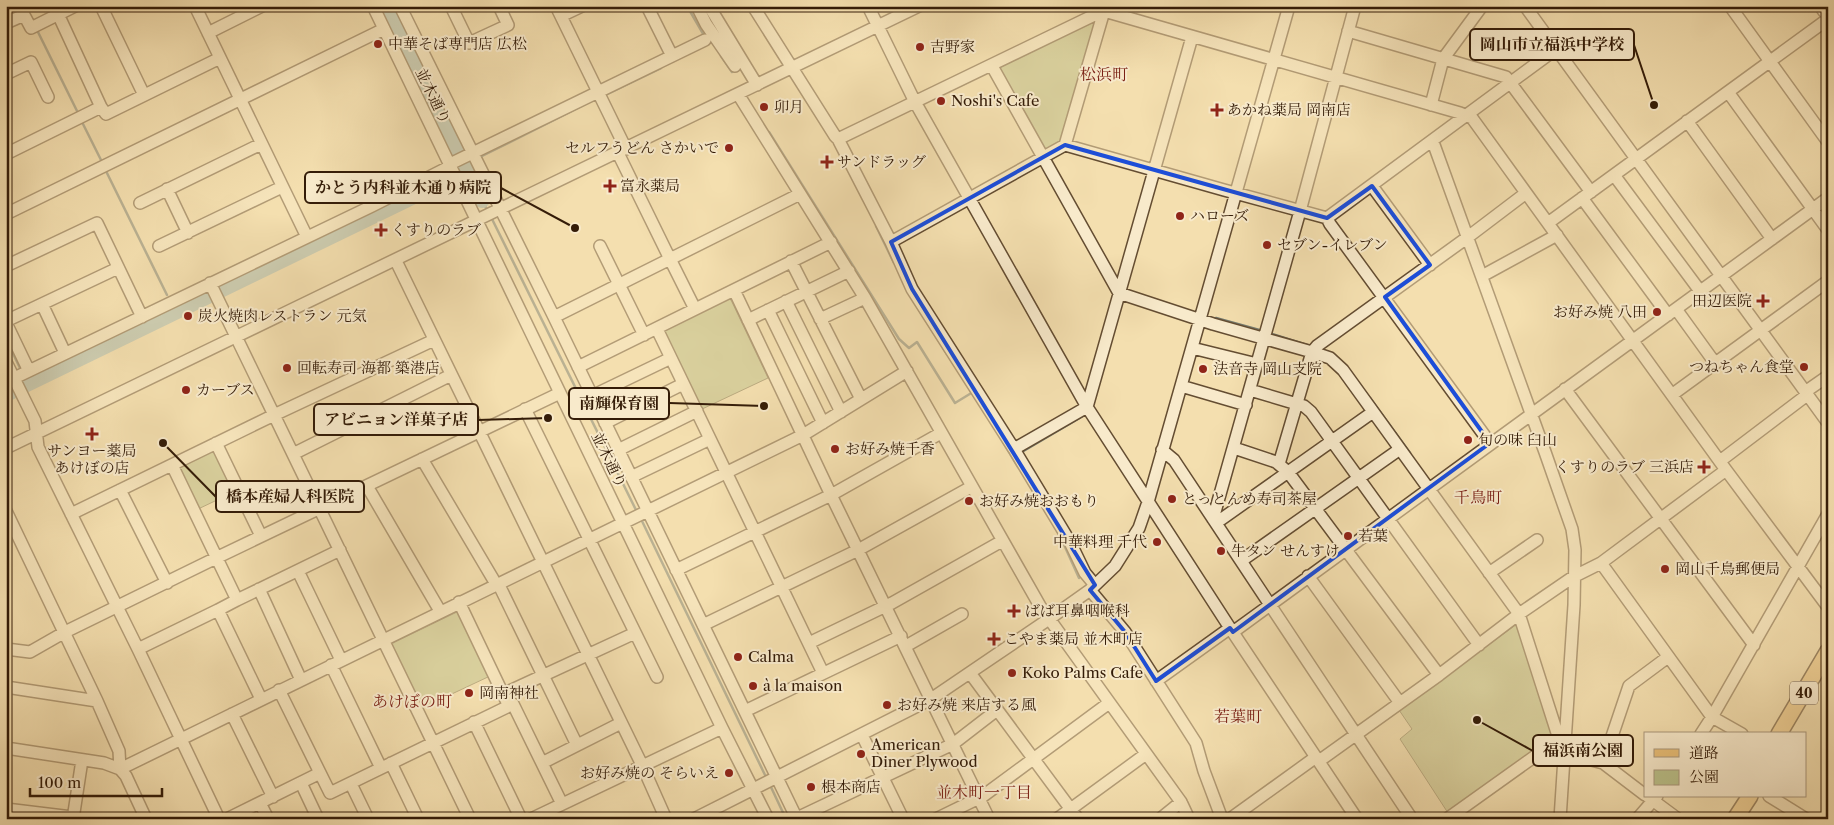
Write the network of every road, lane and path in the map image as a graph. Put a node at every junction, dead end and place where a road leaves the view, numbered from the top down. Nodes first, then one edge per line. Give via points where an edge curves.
1 (75, 6) edge
2 (101, 6) edge
3 (195, 6) edge
4 (262, 6) edge
5 (373, 6) edge
6 (400, 6) edge
7 (451, 6) edge
8 (499, 6) edge
9 (582, 6) edge
10 (647, 6) edge
11 (697, 6) edge
12 (709, 6) edge
13 (753, 6) edge
14 (868, 6) edge
15 (919, 6) edge
16 (1289, 6) edge
17 (1355, 6) edge
18 (1482, 6) edge
19 (1525, 6) edge
20 (1730, 6) edge
21 (1820, 6) edge
22 (1106, 8) edge
23 (559, 11) edge
24 (58, 14) junction
25 (1828, 18) edge
26 (6, 23) edge
27 (878, 26) junction
28 (384, 29) junction
29 (211, 31) junction
30 (1348, 31) junction
31 (1192, 37) junction
32 (705, 40) dead end
33 (1556, 49) junction
34 (672, 56) junction
35 (220, 58) junction
36 (1274, 59) junction
37 (1444, 59) junction
38 (1772, 60) junction
39 (735, 66) dead end
40 (992, 66) junction
41 (792, 68) junction
42 (6, 74) edge
43 (1335, 77) junction
44 (1509, 80) junction
45 (757, 85) junction
46 (1728, 92) junction
47 (738, 94) junction
48 (144, 95) junction
49 (597, 95) junction
50 (48, 97) dead end
51 (244, 98) junction
52 (915, 102) junction
53 (1431, 105) junction
54 (101, 107) junction
55 (1464, 114) junction
56 (1688, 121) junction
57 (838, 139) junction
58 (1433, 142) junction
59 (1828, 142) edge
60 (261, 144) junction
61 (1065, 145) junction
62 (622, 150) junction
63 (6, 154) edge
64 (472, 157) junction
65 (1042, 158) junction
66 (1636, 158) junction
67 (452, 163) junction
68 (1154, 170) junction
69 (1614, 175) junction
70 (1372, 186) junction
71 (282, 187) junction
72 (167, 189) junction
73 (1234, 193) junction
74 (1526, 193) junction
75 (800, 194) junction
76 (1587, 195) junction
77 (1828, 198) edge
78 (970, 199) junction
79 (140, 203) dead end
80 (1813, 209) junction
81 (498, 211) junction
82 (1302, 211) junction
83 (6, 214) edge
84 (1327, 218) junction
85 (480, 220) junction
86 (1548, 223) junction
87 (1828, 230) edge
88 (188, 232) junction
89 (1557, 235) junction
90 (307, 237) junction
91 (1468, 237) junction
92 (1772, 239) junction
93 (831, 242) junction
94 (891, 242) junction
95 (159, 246) dead end
96 (600, 246) dead end
97 (670, 259) junction
98 (396, 261) junction
99 (791, 261) junction
100 (1430, 265) junction
101 (6, 266) edge
102 (118, 268) junction
103 (849, 271) junction
104 (1482, 276) junction
105 (1721, 276) junction
106 (1828, 280) edge
107 (619, 284) junction
108 (213, 290) junction
109 (734, 290) junction
110 (806, 291) junction
111 (1700, 291) junction
112 (1119, 293) junction
113 (1385, 297) junction
114 (865, 298) junction
115 (786, 301) junction
116 (42, 304) junction
117 (695, 309) junction
118 (768, 310) junction
119 (1672, 312) junction
120 (142, 317) junction
121 (554, 317) junction
122 (1200, 318) junction
123 (820, 319) junction
124 (748, 320) junction
125 (6, 322) edge
126 (657, 329) junction
127 (1760, 330) junction
128 (644, 335) junction
129 (237, 337) junction
130 (1264, 339) junction
131 (434, 340) junction
132 (1633, 340) junction
133 (1192, 348) junction
134 (1312, 352) junction
135 (65, 353) junction
136 (791, 357) junction
137 (671, 358) junction
138 (6, 362) edge
139 (1715, 363) junction
140 (1257, 364) junction
141 (578, 367) junction
142 (771, 368) junction
143 (29, 371) junction
144 (907, 371) junction
145 (452, 375) junction
146 (1828, 376) edge
147 (14, 383) edge
148 (684, 384) junction
149 (1180, 386) junction
150 (1565, 389) junction
151 (1250, 390) junction
152 (560, 393) junction
153 (1806, 393) junction
154 (1673, 394) junction
155 (592, 396) junction
156 (861, 399) junction
157 (1297, 404) junction
158 (1246, 405) junction
159 (1087, 407) junction
160 (525, 410) junction
161 (697, 411) junction
162 (841, 412) junction
163 (1374, 412) junction
164 (1531, 413) junction
165 (274, 415) junction
166 (605, 423) junction
167 (823, 423) junction
168 (1828, 423) edge
169 (479, 431) junction
170 (941, 433) junction
171 (36, 434) junction
172 (803, 435) junction
173 (710, 439) junction
174 (1332, 442) junction
175 (216, 443) junction
176 (1490, 443) junction
177 (6, 448) edge
178 (1234, 448) junction
179 (1014, 449) junction
180 (1400, 449) junction
181 (618, 450) junction
182 (1162, 450) junction
183 (293, 454) junction
184 (422, 459) junction
185 (1279, 464) junction
186 (172, 465) junction
187 (1723, 466) junction
188 (726, 472) junction
189 (1288, 472) junction
190 (631, 478) junction
191 (1358, 478) junction
192 (367, 486) junction
193 (971, 487) junction
194 (1428, 489) junction
195 (120, 490) junction
196 (831, 495) junction
197 (1148, 502) junction
198 (320, 508) junction
199 (1316, 508) junction
200 (6, 511) edge
201 (71, 514) junction
202 (1828, 514) edge
203 (636, 515) junction
204 (1387, 518) junction
205 (1661, 519) junction
206 (1215, 521) junction
207 (755, 533) junction
208 (261, 536) junction
209 (589, 539) junction
210 (1002, 540) junction
211 (1537, 540) dead end
212 (1346, 548) junction
213 (340, 550) junction
214 (858, 550) junction
215 (216, 558) junction
216 (1241, 561) junction
217 (542, 562) junction
218 (1600, 563) junction
219 (1797, 566) junction
220 (298, 570) junction
221 (676, 570) junction
222 (1492, 571) junction
223 (1308, 576) junction
224 (1573, 577) junction
225 (167, 583) junction
226 (497, 584) junction
227 (782, 588) junction
228 (1093, 588) junction
229 (259, 589) junction
230 (237, 600) junction
231 (459, 602) junction
232 (1270, 604) junction
233 (886, 605) junction
234 (1828, 607) edge
235 (116, 608) junction
236 (218, 610) junction
237 (440, 612) junction
238 (962, 614) dead end
239 (1519, 614) junction
240 (1049, 619) junction
241 (703, 625) junction
242 (1232, 630) junction
243 (65, 632) junction
244 (635, 633) junction
245 (383, 640) junction
246 (904, 641) junction
247 (808, 643) junction
248 (1479, 644) junction
249 (1754, 645) junction
250 (6, 648) edge
251 (138, 649) junction
252 (1828, 651) edge
253 (588, 656) junction
254 (1668, 656) junction
255 (336, 663) junction
256 (1828, 670) edge
257 (823, 673) junction
258 (970, 674) junction
259 (1439, 675) junction
260 (543, 676) junction
261 (657, 677) dead end
262 (301, 680) junction
263 (1156, 681) junction
264 (6, 687) edge
265 (279, 690) junction
266 (503, 694) junction
267 (261, 699) junction
268 (931, 699) junction
269 (97, 701) junction
270 (1109, 703) junction
271 (1400, 703) junction
272 (509, 706) junction
273 (997, 710) junction
274 (745, 711) junction
275 (232, 714) junction
276 (1712, 717) junction
277 (474, 722) junction
278 (621, 723) junction
279 (722, 728) junction
280 (1701, 732) edge
281 (1738, 732) edge
282 (1780, 732) edge
283 (1791, 732) edge
284 (1356, 734) junction
285 (862, 735) junction
286 (180, 739) junction
287 (1562, 739) junction
288 (434, 742) junction
289 (953, 744) junction
290 (577, 745) junction
291 (6, 748) edge
292 (1146, 754) junction
293 (1565, 754) junction
294 (1318, 759) junction
295 (82, 760) junction
296 (1034, 760) junction
297 (1603, 762) junction
298 (542, 763) junction
299 (386, 766) junction
300 (642, 766) junction
301 (120, 769) junction
302 (320, 773) junction
303 (883, 777) junction
304 (772, 780) junction
305 (300, 783) junction
306 (351, 784) junction
307 (753, 790) junction
308 (1644, 792) edge
309 (273, 796) junction
310 (979, 798) junction
311 (1650, 798) edge
312 (1652, 798) edge
313 (1738, 798) edge
314 (1749, 798) edge
315 (1772, 798) edge
316 (1181, 802) junction
317 (260, 803) junction
318 (562, 804) junction
319 (1070, 809) junction
320 (9, 813) edge
321 (1463, 814) edge
322 (72, 818) edge
323 (797, 818) edge
324 (146, 819) edge
325 (218, 819) edge
326 (227, 819) edge
327 (268, 819) edge
328 (318, 819) edge
329 (368, 819) edge
330 (418, 819) edge
331 (470, 819) edge
332 (521, 819) edge
333 (531, 819) edge
334 (666, 819) edge
335 (694, 819) edge
336 (768, 819) edge
337 (903, 819) edge
338 (936, 819) edge
339 (989, 819) edge
340 (1057, 819) edge
341 (1078, 819) edge
342 (1160, 819) edge
343 (1189, 819) edge
344 (1222, 819) edge
345 (1230, 819) edge
346 (1357, 819) edge
347 (1412, 819) edge
348 (1447, 819) edge
349 (1560, 819) edge
350 (1638, 819) edge
351 (1678, 819) edge
352 (1723, 819) edge
353 (1735, 819) edge
354 (1806, 819) edge

1 - 24 street
2 - 48 street
3 - 29 street
4 - 29 street
5 - 28 street, 並木通り
6 - 64 street
7 - 8 street via 469,44 508,25
9 - 23 street
10 - 34 street
11 - 39 street
12 - 45 street
13 - 41 street
14 - 27 street
15 - 27 street
16 - 36 street
17 - 30 street
18 - 37 street
19 - 33 street
20 - 38 street
21 - 25 street
22 - 31 street
22 - 40 street
22 - 61 street
23 - 49 street
24 - 26 street via 31,28 24,14
24 - 54 street
25 - 38 street
27 - 41 street
27 - 52 street
28 - 51 street
28 - 67 street, 並木通り
29 - 35 street
30 - 37 street
30 - 43 street
31 - 36 street
31 - 68 street
32 - 34 street
33 - 44 street
33 - 66 street
34 - 49 street
35 - 48 street
35 - 51 street
36 - 43 street
36 - 73 street
37 - 44 street
37 - 53 street
38 - 46 street
38 - 59 street
40 - 52 street
40 - 65 street
41 - 45 street
41 - 57 street
42 - 50 street via 31,62
43 - 53 street
43 - 82 street
44 - 55 street
44 - 76 street
45 - 47 street
46 - 56 street
46 - 80 street
47 - 62 street
47 - 75 street
48 - 54 street via 106,114
49 - 62 street
49 - 64 street
51 - 60 street
51 - 83 street
52 - 57 street
52 - 78 street
53 - 55 street
54 - 63 street
55 - 58 street
55 - 74 street via 1472,118
56 - 66 street
56 - 92 street
57 - 94 street
58 - 70 street
58 - 91 street
60 - 71 street
60 - 72 street
61 - 65 street
61 - 68 street
62 - 81 street
62 - 97 street
64 - 67 street
64 - 81 street
65 - 78 street
65 - 112 street
66 - 69 street
66 - 105 street
67 - 85 street, 並木通り
67 - 90 street
68 - 73 street
68 - 112 street
69 - 76 street
69 - 111 street
70 - 84 street
70 - 100 street
71 - 88 street
71 - 90 street
72 - 79 street
72 - 88 street
73 - 82 street
73 - 122 street
74 - 86 street
74 - 91 street
75 - 93 street
75 - 97 street
76 - 86 street
76 - 119 street
77 - 80 street
78 - 94 street
78 - 159 street
80 - 87 street
80 - 92 street
81 - 85 street
81 - 121 street
82 - 84 street
82 - 130 street
84 - 113 street
85 - 98 street
85 - 152 street, 並木通り
86 - 89 street
88 - 95 street
89 - 104 street
89 - 132 street
90 - 108 street
91 - 100 street
91 - 104 street
92 - 105 street
93 - 99 street
93 - 103 street
94 - 179 street via 912,289
96 - 107 street
97 - 107 street
97 - 117 street
98 - 129 street
98 - 131 street
99 - 109 street
99 - 110 street
100 - 113 street
101 - 102 street via 97,223
102 - 116 street
102 - 120 street
103 - 110 street
103 - 114 street
104 - 164 street
105 - 111 street
105 - 127 street
106 - 127 street
107 - 121 street
107 - 128 street
108 - 120 street
108 - 129 street
109 - 117 street
109 - 124 street
110 - 115 street
110 - 123 street
111 - 119 street
112 - 122 street
112 - 159 street
113 - 134 street
113 - 176 street
114 - 123 street
114 - 144 street
115 - 118 street
115 - 162 street
116 - 125 street
116 - 135 street
117 - 126 street
118 - 124 street
118 - 136 street
119 - 132 street
119 - 139 street
120 - 135 street
121 - 141 street
122 - 130 street
122 - 133 street
123 - 156 street
124 - 142 street
125 - 143 street
126 - 128 street
126 - 137 street
127 - 139 street
127 - 153 street
128 - 141 street
129 - 165 street
129 - 171 street
130 - 134 street
130 - 140 street
131 - 145 street
131 - 165 street
132 - 150 street
132 - 154 street
133 - 140 street
133 - 149 street
134 - 157 street
134 - 163 street via 1337,364
135 - 143 street
136 - 142 street
136 - 167 street
137 - 148 street
137 - 155 street
138 - 147 street
139 - 154 street
140 - 151 street
141 - 155 street
142 - 172 street
143 - 147 street
144 - 156 street
144 - 170 street
145 - 169 street
145 - 183 street
146 - 153 street
147 - 171 street via 35,421
148 - 161 street
148 - 166 street
149 - 158 street
149 - 182 street
150 - 164 street
150 - 205 street
151 - 157 street
151 - 158 street
152 - 160 street
152 - 203 street, 並木通り
153 - 168 street
153 - 187 street
154 - 187 street
155 - 166 street
156 - 162 street
157 - 174 street via 1311,412
157 - 185 street
158 - 178 street
159 - 179 street
159 - 197 street
160 - 169 street
160 - 209 street
161 - 173 street
161 - 181 street
162 - 167 street
163 - 174 street
163 - 180 street
164 - 176 street
164 - 224 street via 1572,529
165 - 175 street
165 - 183 street
166 - 181 street
167 - 172 street
169 - 184 street
169 - 217 street
170 - 193 street
170 - 196 street
171 - 177 street
171 - 201 street via 38,447
172 - 188 street
172 - 196 street
173 - 188 street
173 - 190 street
174 - 189 street
174 - 191 street
175 - 186 street
175 - 208 street
176 - 194 street
178 - 185 street
178 - 206 street
179 - 228 street via 1070,542
180 - 191 street
180 - 194 street
181 - 190 street
182 - 197 street
182 - 206 street via 1174,460
183 - 198 street
184 - 192 street
184 - 226 street
185 - 189 street
186 - 195 street
186 - 215 street
187 - 205 street
187 - 219 street
188 - 203 street
188 - 207 street
189 - 199 street
189 - 206 street
190 - 203 street
191 - 199 street
191 - 204 street
192 - 198 street
192 - 237 street
193 - 210 street
193 - 214 street
194 - 204 street
194 - 222 street
195 - 201 street
195 - 225 street
196 - 207 street
196 - 214 street
197 - 228 street via 1128,547
197 - 242 street
198 - 208 street
198 - 213 street
199 - 212 street
199 - 216 street
200 - 243 street
201 - 235 street
202 - 219 street
203 - 209 street
203 - 221 street
203 - 279 street, 並木通り
204 - 212 street
204 - 248 street
205 - 218 street
205 - 249 street
206 - 216 street
207 - 221 street
207 - 227 street
208 - 215 street
209 - 217 street
209 - 244 street
210 - 233 street
210 - 240 street
211 - 222 street
212 - 223 street
212 - 259 street
213 - 220 street
213 - 245 street
214 - 227 street
214 - 233 street
215 - 225 street
215 - 230 street
216 - 232 street
217 - 226 street
217 - 253 street
218 - 224 street
218 - 254 street
219 - 234 street
219 - 249 street
220 - 229 street
220 - 255 street
221 - 241 street
222 - 239 street
223 - 232 street
223 - 271 street
224 - 239 street
224 - 287 street via 1574,605
225 - 235 street
226 - 231 street
226 - 260 street
227 - 241 street
227 - 247 street
228 - 240 street
228 - 263 street
229 - 230 street
229 - 262 street
230 - 236 street
231 - 237 street
231 - 266 street
232 - 242 street
232 - 284 street
233 - 246 street
233 - 247 street
235 - 243 street
235 - 251 street
236 - 251 street
236 - 267 street
237 - 245 street
238 - 246 street
239 - 248 street
239 - 287 street
240 - 258 street
240 - 270 street
241 - 274 street
242 - 263 street
242 - 294 street
243 - 250 street via 30,652
243 - 269 street
244 - 253 street
244 - 261 street
245 - 255 street
245 - 288 street
246 - 257 street
246 - 268 street
247 - 257 street
248 - 259 street
249 - 276 street
251 - 286 street
252 - 282 main road, 40
253 - 260 street
253 - 278 street
254 - 276 street
254 - 297 street via 1629,686
255 - 262 street
255 - 299 street
256 - 283 main road, 40
257 - 274 street
258 - 268 street
258 - 273 street
259 - 271 street
260 - 266 street
260 - 290 street
262 - 265 street
263 - 344 street via 1196,743
264 - 269 street
265 - 267 street
265 - 302 street
266 - 272 street
267 - 275 street
268 - 285 street
268 - 289 street
269 - 301 street via 119,751
270 - 292 street
270 - 296 street
271 - 284 street
272 - 277 street
272 - 298 street via 513,704
273 - 289 street
273 - 296 street
274 - 304 street
275 - 286 street
275 - 309 street
276 - 280 street
276 - 281 street
277 - 288 street
277 - 332 street
278 - 290 street
278 - 300 street
279 - 300 street
279 - 307 street, 並木通り
284 - 294 street
284 - 347 street
285 - 303 street
285 - 304 street
286 - 301 street
286 - 325 street
287 - 293 street
287 - 321 street
288 - 299 street
288 - 331 street
289 - 303 street
289 - 310 street
290 - 298 street
291 - 295 street
292 - 316 street
292 - 319 street
293 - 297 street
293 - 349 street
294 - 345 street
294 - 346 street
295 - 301 street
295 - 322 street
296 - 310 street
296 - 319 street
297 - 308 street
298 - 318 street
299 - 306 street
299 - 330 street
300 - 318 street
300 - 334 street
301 - 324 street
302 - 305 street
302 - 306 street via 330,793
303 - 323 street
303 - 337 street
304 - 307 street
304 - 323 street
305 - 309 street
305 - 328 street
306 - 329 street
307 - 335 street
307 - 336 street, 並木通り
309 - 317 street
310 - 338 street
310 - 339 street
311 - 350 street
312 - 351 street
313 - 352 main road
314 - 353 main road
315 - 354 street
316 - 342 street
316 - 343 street
317 - 326 street
317 - 327 street
318 - 333 street
319 - 340 street
319 - 341 street
320 - 322 street
321 - 348 street

